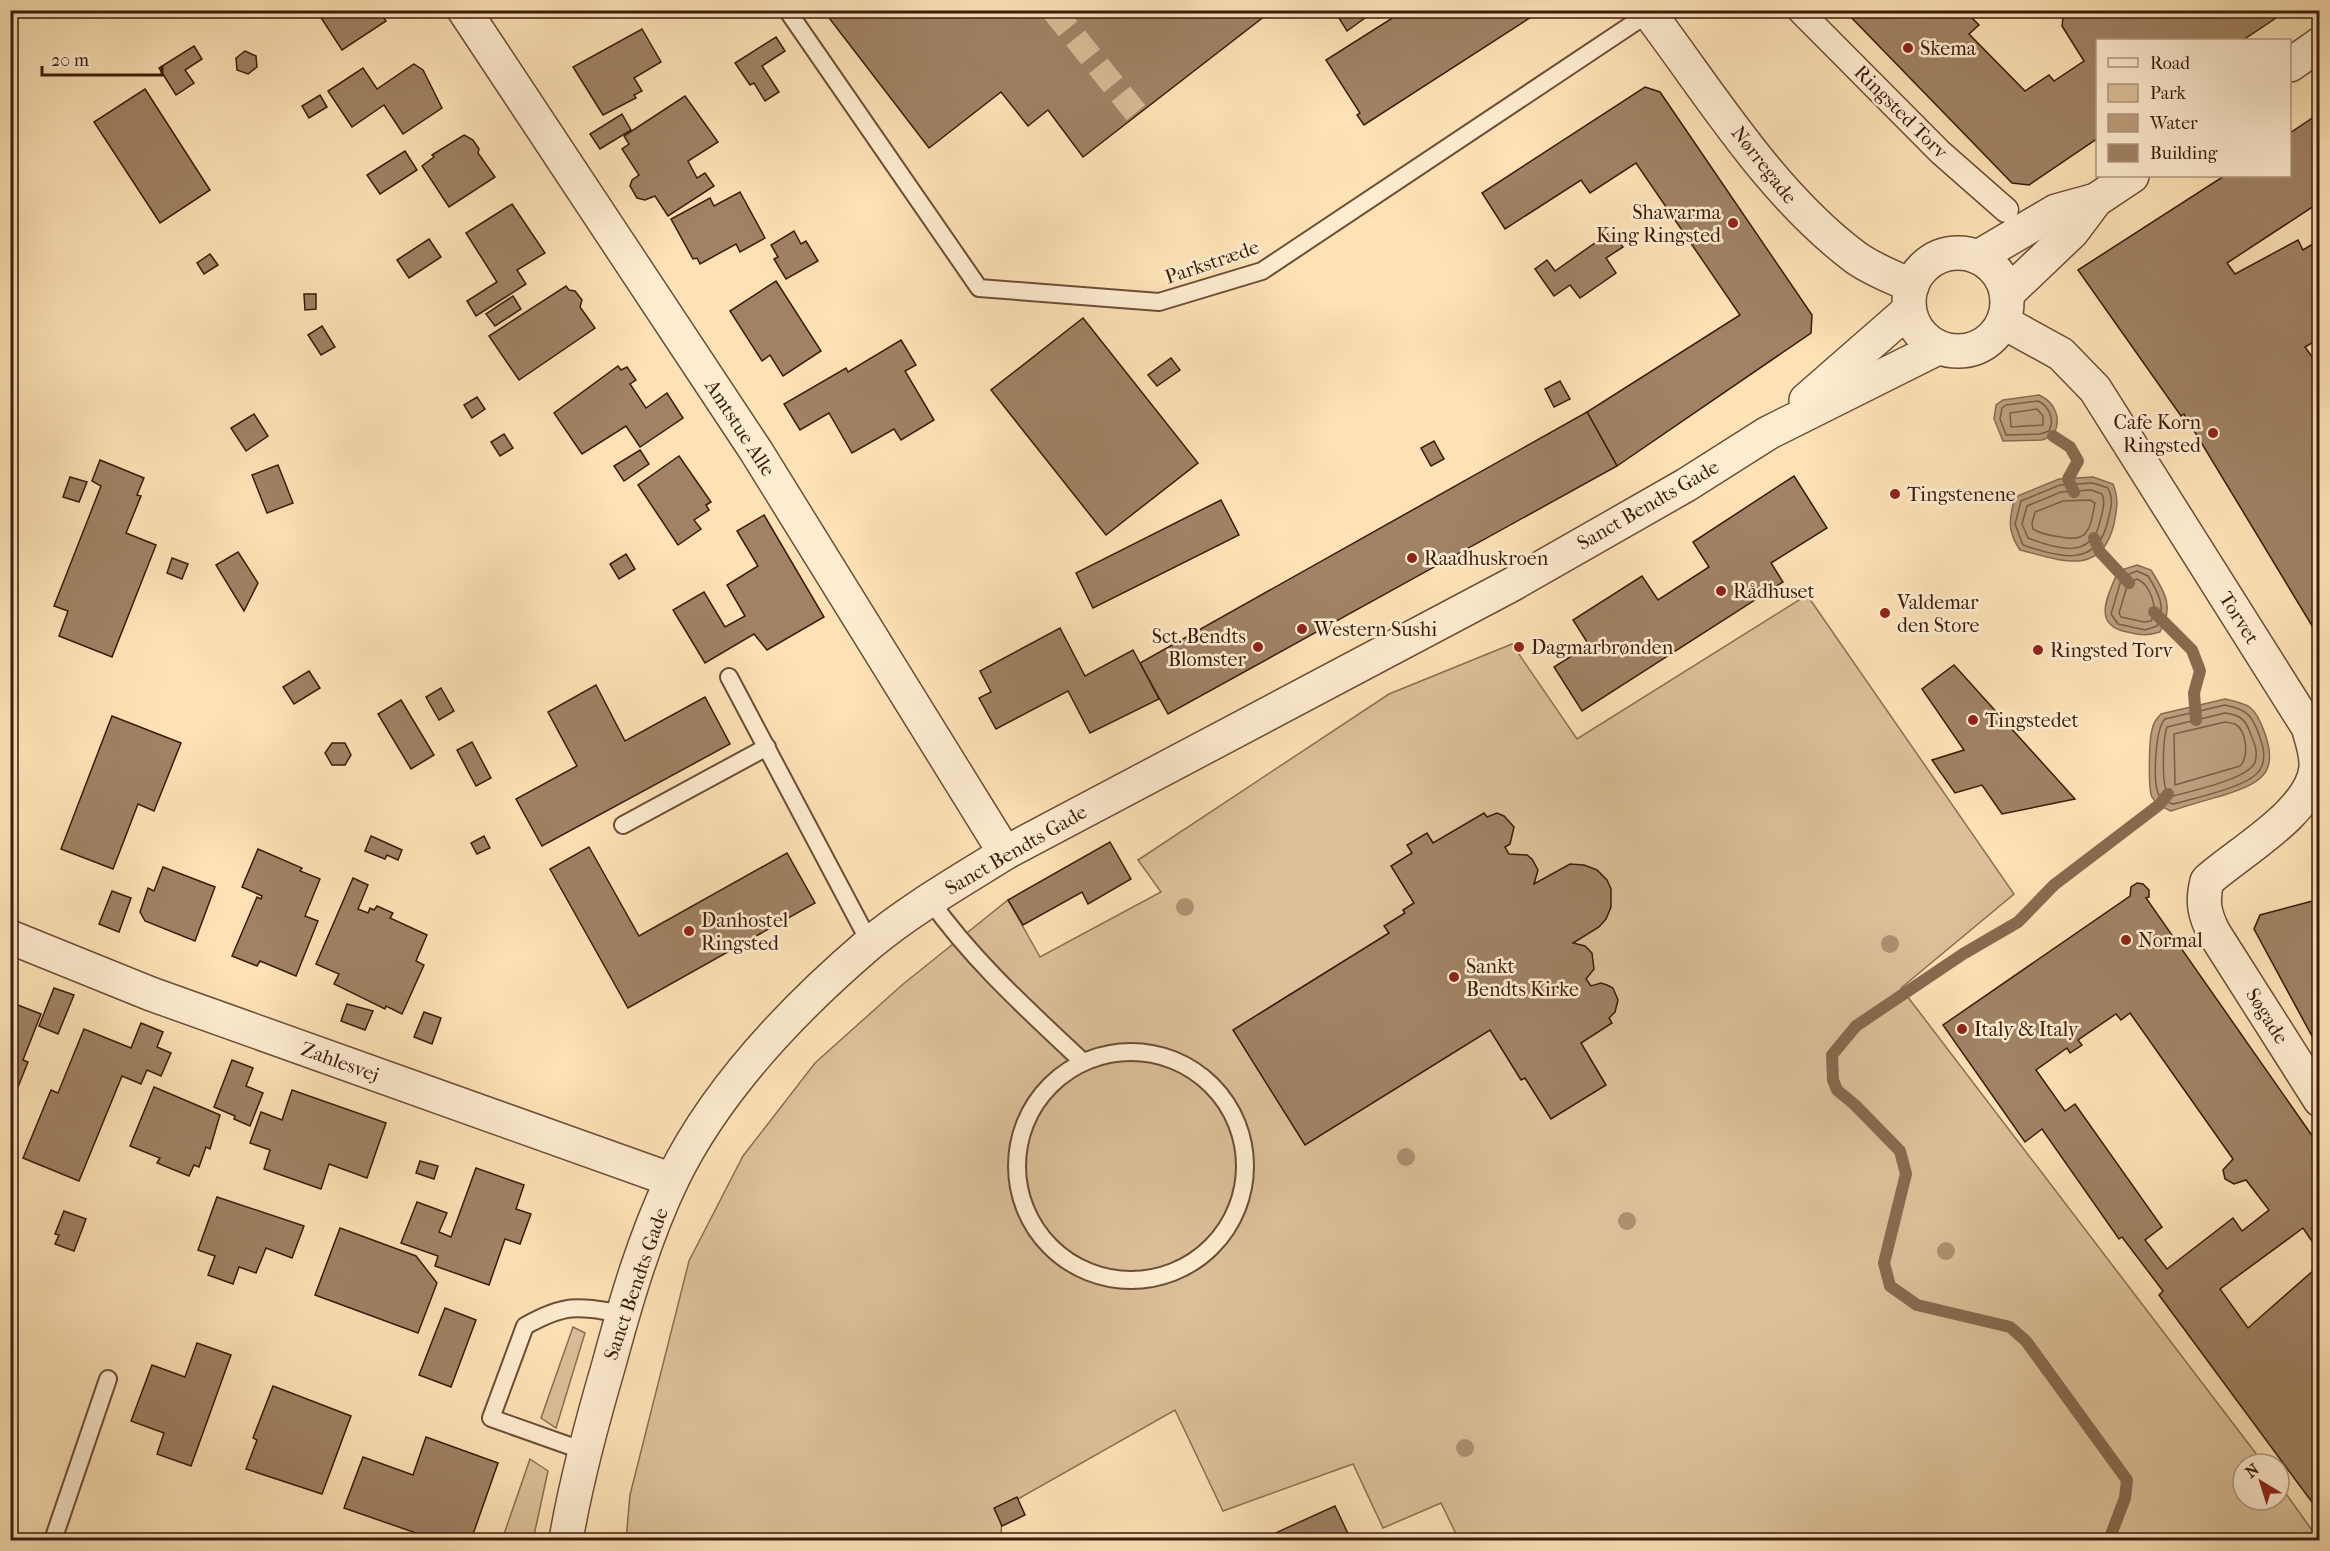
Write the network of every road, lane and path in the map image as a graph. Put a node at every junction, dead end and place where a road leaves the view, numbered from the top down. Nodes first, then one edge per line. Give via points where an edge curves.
1 (464, 10) edge
2 (787, 10) edge
3 (1799, 10) edge
4 (1650, 11) edge
5 (2319, 44) edge
6 (2291, 64) edge
7 (2130, 177) edge
8 (2096, 200) junction
9 (2006, 210) dead end
10 (1978, 257) junction
11 (1910, 298) junction
12 (2005, 308) junction
13 (1938, 348) junction
14 (1768, 433) junction
15 (729, 677) dead end
16 (767, 747) junction
17 (2311, 806) edge
18 (623, 825) dead end
19 (1005, 853) junction
20 (930, 900) junction
21 (2214, 933) joint
22 (10, 937) edge
23 (870, 943) junction
24 (1083, 1062) junction
25 (2319, 1100) edge
26 (672, 1180) junction
27 (622, 1314) junction
28 (108, 1379) dead end
29 (584, 1450) junction
30 (53, 1540) edge
31 (566, 1540) edge

1 - 19 street, Amtstue Alle via 756,452
2 - 4 lane, Parkstræde via 978,288 1159,302 1262,271
3 - 9 street, Ringsted Torv via 1940,152
4 - 11 street, Nørregade via 1757,158 1804,215
5 - 6 street
7 - 8 street
8 - 10 street via 2056,211
8 - 12 street
10 - 11 street via 1939,257 1917,273
10 - 12 street via 1997,272
11 - 13 street via 1919,332
11 - 14 street, Sanct Bendts Gade
12 - 13 street via 1983,345 1968,351
12 - 17 street, Torvet via 2078,369 2127,436 2307,727 2316,769
13 - 14 street, Sanct Bendts Gade
14 - 19 street, Sanct Bendts Gade via 1686,485 1511,585
15 - 16 lane
16 - 18 lane
16 - 23 lane
17 - 21 street, Torvet via 2289,815 2207,880 2203,897 2205,916
19 - 20 street, Sanct Bendts Gade
20 - 23 street, Sanct Bendts Gade
20 - 24 lane via 949,928
21 - 25 street, Søgade
22 - 26 street, Zahlesvej via 151,994
23 - 26 street, Sanct Bendts Gade via 780,1029 746,1069 711,1116
24 - 24 lane via 1050,1085 1028,1116 1017,1154 1023,1202 1034,1228 1061,1257 1095,1275 1134,1281 1172,1273 1206,1253 1231,1223 1244,1186 1244,1147 1234,1115 1214,1087 1188,1066 1154,1053 1117,1052
26 - 27 street, Sanct Bendts Gade via 647,1238
27 - 29 street, Sanct Bendts Gade
27 - 29 lane via 581,1306 547,1314 525,1326 491,1418
28 - 30 lane
29 - 31 street, Sanct Bendts Gade

